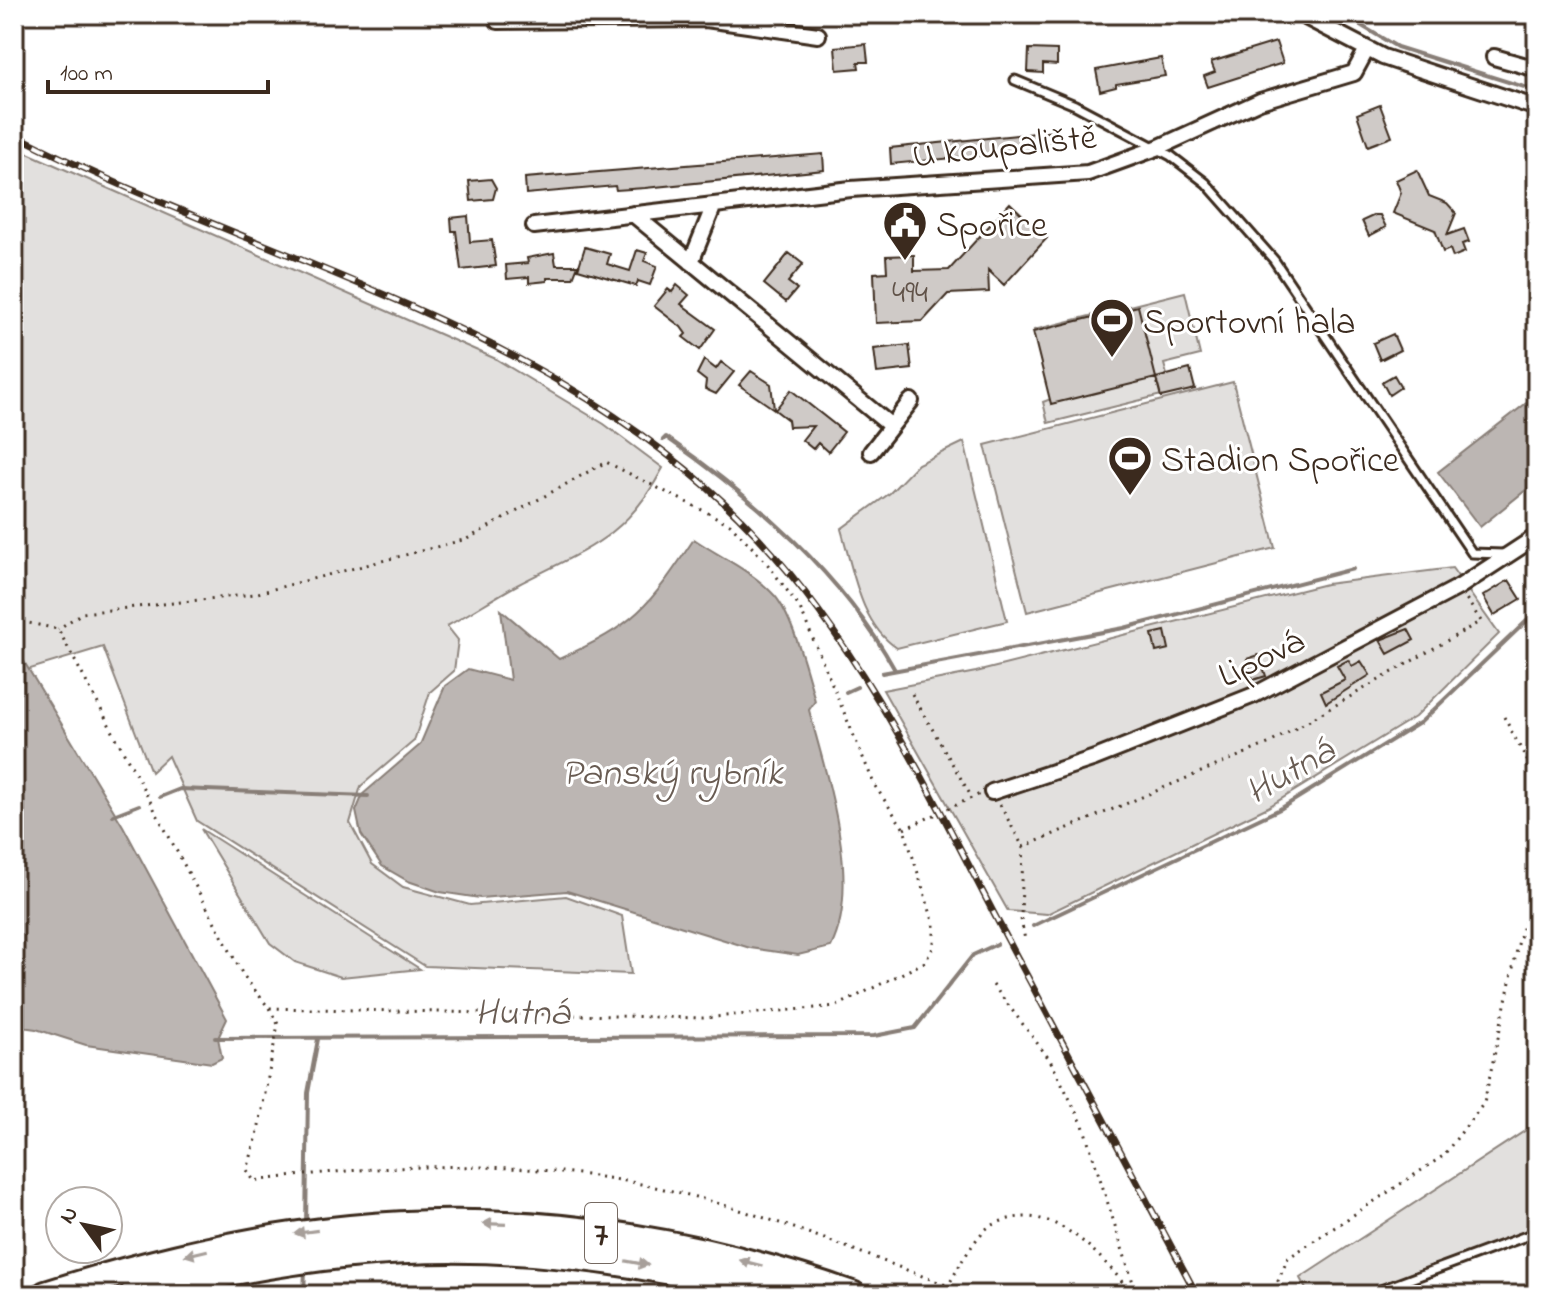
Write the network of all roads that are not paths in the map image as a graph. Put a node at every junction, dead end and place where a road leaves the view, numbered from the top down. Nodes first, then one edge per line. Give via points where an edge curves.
1 (1300, 14) edge
2 (707, 17) edge
3 (498, 21) dead end
4 (818, 35) dead end
5 (1367, 49) junction
6 (1494, 57) dead end
7 (1537, 69) edge
8 (1015, 80) dead end
9 (1537, 108) edge
10 (1157, 148) junction
11 (714, 205) junction
12 (633, 214) junction
13 (534, 226) dead end
14 (691, 262) junction
15 (911, 401) dead end
16 (891, 426) junction
17 (871, 452) dead end
18 (1537, 536) edge
19 (1514, 554) junction
20 (992, 792) road end
21 (1537, 1232) edge
22 (273, 1250) junction
23 (46, 1295) edge
24 (133, 1295) edge
25 (771, 1295) edge
26 (852, 1295) edge
27 (1367, 1295) edge

1 - 5 street
2 - 3 street
2 - 4 street
5 - 9 street
5 - 10 street, U koupaliště via 1354,73 1260,101
6 - 7 street
8 - 10 lane
10 - 11 street, U koupaliště via 1088,173 851,189
10 - 19 lane via 1206,183 1259,240 1472,553
11 - 12 street, U koupaliště
11 - 14 street
12 - 13 street, U koupaliště
12 - 14 street
14 - 16 street
15 - 16 street
16 - 17 street
18 - 19 street, Lipová
19 - 20 street, Lipová via 1254,695
21 - 27 lane
22 -> 23 highway, 7 via 192,1253
22 - 24 highway, 7
22 -> 25 highway, 7 via 336,1255 447,1246 570,1253 640,1263
26 -> 22 highway, 7 via 714,1253 573,1229 441,1222 342,1227

